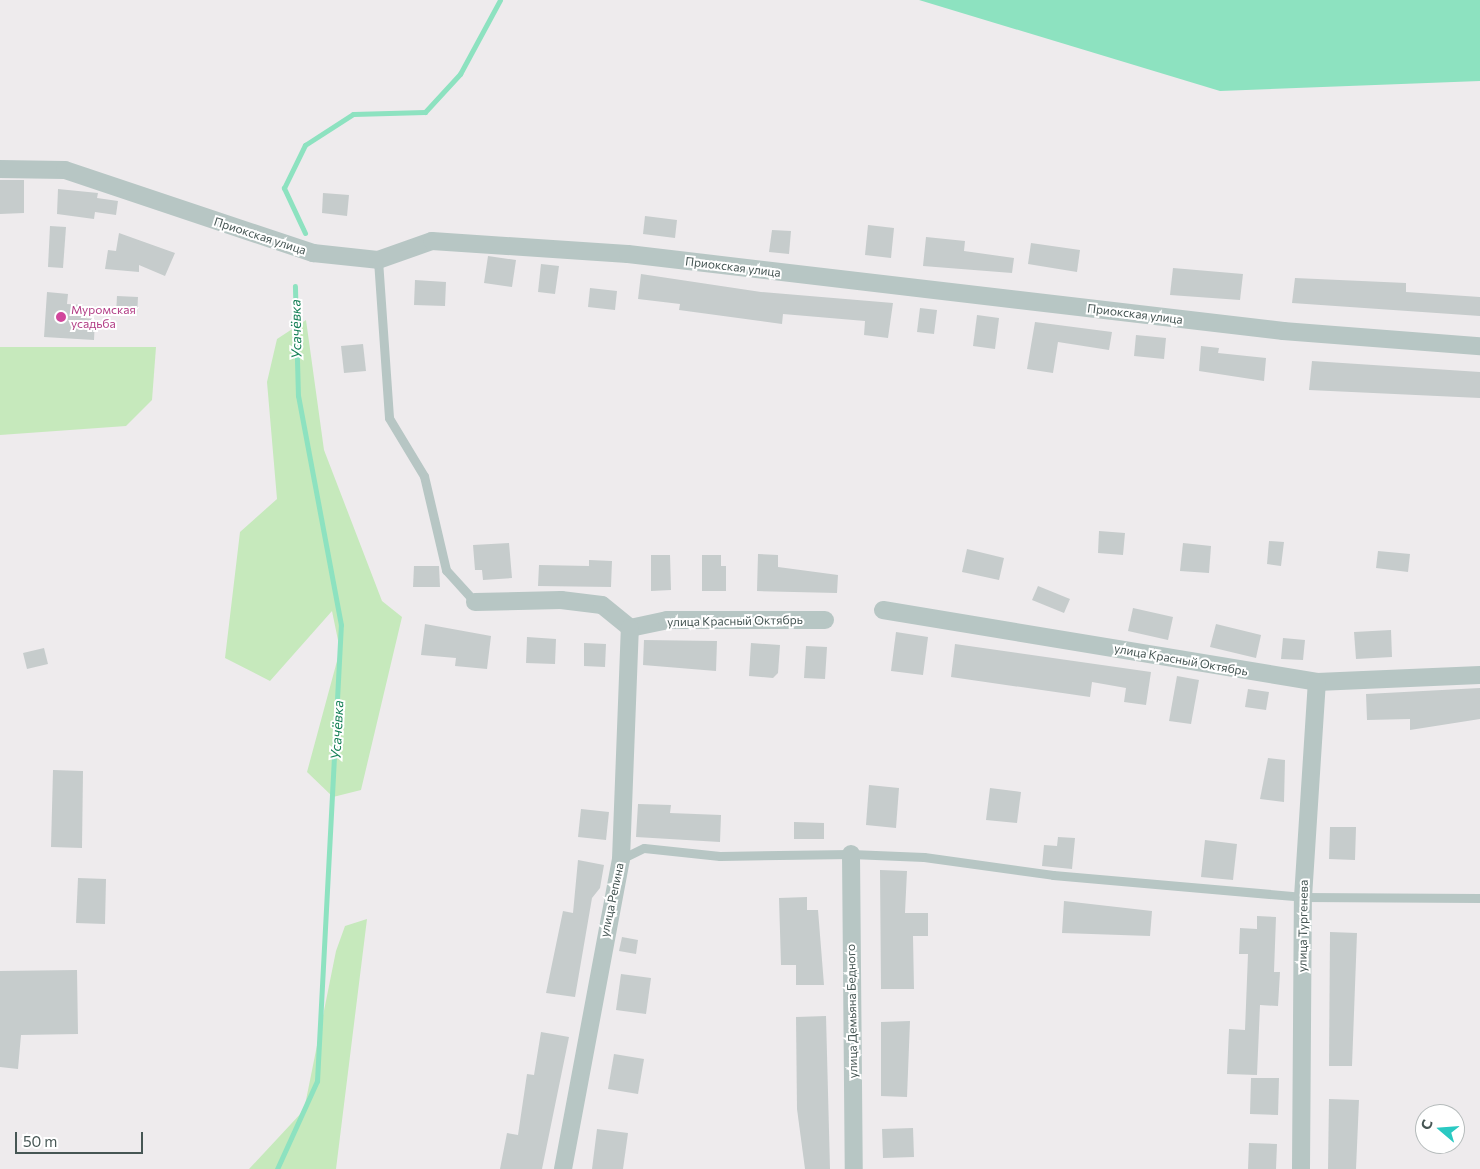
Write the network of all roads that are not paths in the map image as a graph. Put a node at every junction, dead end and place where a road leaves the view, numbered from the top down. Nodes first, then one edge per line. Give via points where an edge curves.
1 (0, 170) edge
2 (378, 260) junction
3 (1480, 346) edge
4 (474, 602) joint
5 (883, 610) dead end
6 (825, 620) dead end
7 (630, 628) junction
8 (1480, 675) edge
9 (1317, 682) junction
10 (851, 854) junction
11 (621, 859) junction
12 (1303, 897) junction
13 (1480, 898) edge
14 (563, 1169) edge
15 (854, 1169) edge
16 (1300, 1169) edge

1 - 2 street, Приокская улица via 65,170 278,244 313,254
2 - 3 street, Приокская улица via 432,241 628,254 1283,331
2 - 4 lane via 389,418 424,476 446,570
4 - 7 street via 561,600 602,605
5 - 9 street, улица Красный Октябрь
6 - 7 street, улица Красный Октябрь via 667,620
7 - 11 street, улица Репина
8 - 9 street, улица Красный Октябрь
9 - 12 street, улица Тургенева
10 - 11 lane via 720,856 644,848
10 - 12 lane via 924,857 1053,875
10 - 15 street, улица Демьяна Бедного
11 - 14 street, улица Репина
12 - 13 lane
12 - 16 street, улица Тургенева

